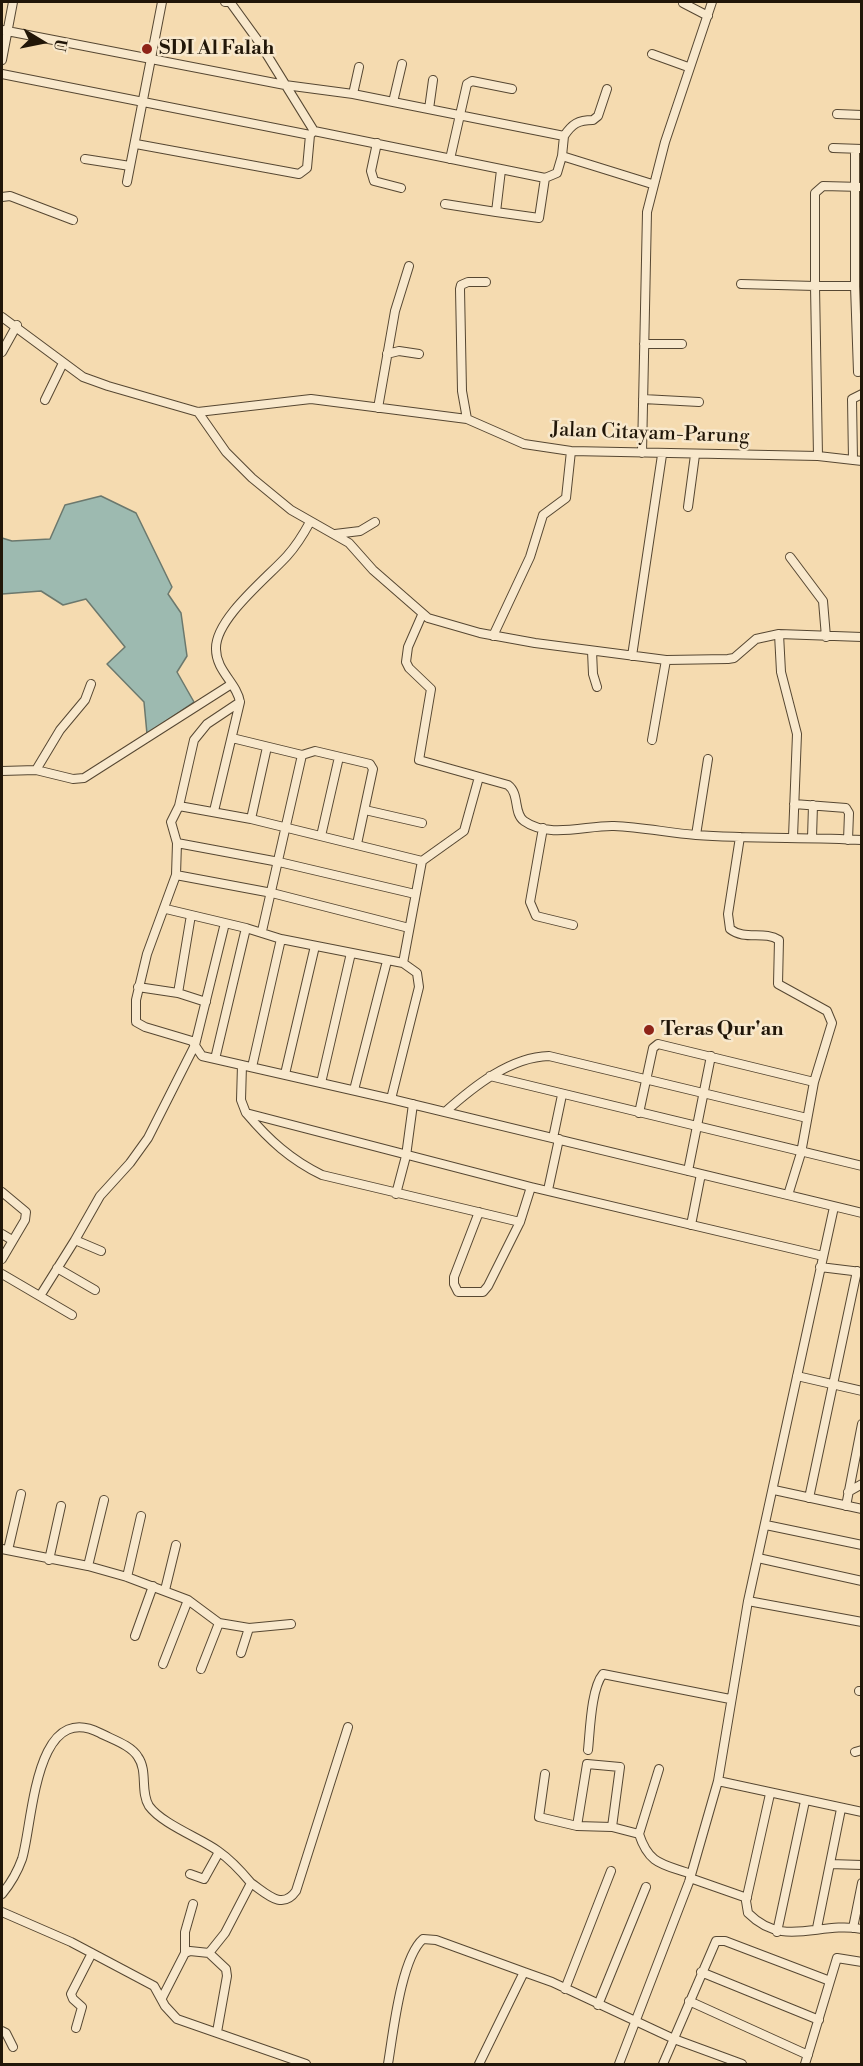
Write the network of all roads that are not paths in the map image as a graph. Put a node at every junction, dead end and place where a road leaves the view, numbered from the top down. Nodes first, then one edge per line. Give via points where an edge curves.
1 (13, 2) edge
2 (162, 2) edge
3 (225, 2) edge
4 (230, 2) edge
5 (712, 2) edge
6 (683, 3) edge
7 (708, 16) junction
8 (4, 31) edge
9 (651, 54) dead end
10 (2, 60) edge
11 (151, 61) junction
12 (402, 64) dead end
13 (359, 67) dead end
14 (688, 67) junction
15 (2, 74) edge
16 (433, 80) dead end
17 (285, 85) junction
18 (512, 89) dead end
19 (607, 89) dead end
20 (353, 94) junction
21 (393, 102) junction
22 (144, 103) junction
23 (429, 109) junction
24 (837, 114) dead end
25 (861, 115) edge
26 (459, 116) junction
27 (312, 133) junction
28 (564, 136) junction
29 (377, 143) junction
30 (136, 144) junction
31 (833, 148) dead end
32 (858, 149) edge
33 (562, 156) junction
34 (85, 159) dead end
35 (450, 159) junction
36 (130, 166) junction
37 (501, 170) junction
38 (546, 178) junction
39 (127, 182) dead end
40 (652, 184) junction
41 (401, 188) dead end
42 (857, 188) edge
43 (2, 196) edge
44 (445, 204) dead end
45 (496, 212) junction
46 (73, 220) dead end
47 (857, 227) edge
48 (409, 266) dead end
49 (486, 282) dead end
50 (741, 284) dead end
51 (815, 286) junction
52 (855, 286) junction
53 (2, 317) edge
54 (858, 320) edge
55 (17, 326) junction
56 (644, 344) junction
57 (682, 344) dead end
58 (2, 352) edge
59 (387, 354) junction
60 (419, 354) dead end
61 (63, 363) junction
62 (858, 372) dead end
63 (861, 394) edge
64 (643, 399) junction
65 (45, 400) dead end
66 (699, 402) dead end
67 (378, 408) junction
68 (198, 412) junction
69 (467, 419) junction
70 (571, 451) junction
71 (642, 453) junction
72 (662, 455) junction
73 (695, 455) junction
74 (819, 456) junction
75 (857, 461) edge
76 (688, 507) dead end
77 (310, 522) junction
78 (375, 522) dead end
79 (335, 534) junction
80 (790, 557) dead end
81 (422, 615) junction
82 (778, 634) junction
83 (493, 636) junction
84 (826, 637) junction
85 (861, 637) edge
86 (592, 651) junction
87 (632, 656) junction
88 (666, 660) junction
89 (91, 684) dead end
90 (230, 685) junction
91 (597, 687) dead end
92 (240, 702) junction
93 (232, 738) junction
94 (652, 740) dead end
95 (267, 747) junction
96 (302, 755) junction
97 (339, 757) junction
98 (708, 759) dead end
99 (36, 770) junction
100 (2, 771) edge
101 (479, 777) junction
102 (794, 804) junction
103 (813, 805) junction
104 (179, 806) junction
105 (365, 810) junction
106 (214, 811) junction
107 (251, 819) junction
108 (422, 823) dead end
109 (287, 828) junction
110 (543, 828) junction
111 (696, 835) junction
112 (321, 836) junction
113 (740, 837) junction
114 (793, 837) junction
115 (812, 838) junction
116 (848, 840) junction
117 (861, 840) edge
118 (177, 843) junction
119 (357, 844) junction
120 (422, 861) junction
121 (279, 862) junction
122 (176, 875) junction
123 (272, 894) junction
124 (415, 894) junction
125 (166, 909) junction
126 (191, 915) junction
127 (225, 923) junction
128 (573, 925) dead end
129 (246, 928) junction
130 (409, 928) junction
131 (262, 931) junction
132 (281, 939) junction
133 (315, 946) junction
134 (351, 953) junction
135 (387, 961) junction
136 (403, 963) junction
137 (138, 987) junction
138 (178, 993) junction
139 (206, 1002) junction
140 (195, 1046) junction
141 (711, 1056) junction
142 (215, 1059) junction
143 (242, 1065) junction
144 (252, 1067) junction
145 (285, 1074) junction
146 (490, 1076) junction
147 (646, 1078) junction
148 (814, 1082) junction
149 (321, 1083) junction
150 (354, 1090) junction
151 (705, 1092) junction
152 (562, 1095) junction
153 (391, 1099) junction
154 (414, 1104) junction
155 (446, 1112) junction
156 (246, 1113) junction
157 (639, 1113) junction
158 (807, 1118) junction
159 (698, 1127) junction
160 (556, 1139) junction
161 (801, 1153) junction
162 (406, 1156) junction
163 (861, 1166) edge
164 (688, 1171) junction
165 (701, 1174) junction
166 (531, 1187) junction
167 (548, 1190) junction
168 (2, 1192) edge
169 (396, 1194) junction
170 (788, 1195) junction
171 (834, 1207) junction
172 (479, 1212) junction
173 (861, 1213) edge
174 (520, 1222) junction
175 (691, 1225) junction
176 (2, 1234) edge
177 (12, 1240) junction
178 (75, 1240) junction
179 (101, 1251) dead end
180 (822, 1256) junction
181 (2, 1259) edge
182 (820, 1267) junction
183 (57, 1268) junction
184 (859, 1271) edge
185 (2, 1274) edge
186 (96, 1290) dead end
187 (40, 1296) junction
188 (72, 1315) dead end
189 (797, 1376) junction
190 (831, 1385) junction
191 (861, 1391) edge
192 (861, 1424) edge
193 (861, 1484) edge
194 (774, 1490) junction
195 (848, 1492) junction
196 (21, 1494) dead end
197 (809, 1498) junction
198 (104, 1500) dead end
199 (61, 1506) dead end
200 (846, 1506) junction
201 (861, 1509) edge
202 (141, 1516) dead end
203 (766, 1525) junction
204 (176, 1545) dead end
205 (861, 1545) edge
206 (5, 1550) edge
207 (758, 1558) junction
208 (49, 1560) junction
209 (88, 1566) junction
210 (127, 1577) junction
211 (861, 1581) edge
212 (153, 1586) junction
213 (165, 1590) junction
214 (188, 1600) junction
215 (748, 1601) junction
216 (861, 1622) edge
217 (219, 1623) junction
218 (291, 1624) dead end
219 (249, 1628) junction
220 (135, 1636) dead end
221 (241, 1653) dead end
222 (163, 1664) dead end
223 (201, 1669) dead end
224 (730, 1699) junction
225 (348, 1727) dead end
226 (588, 1750) dead end
227 (659, 1769) dead end
228 (545, 1774) dead end
229 (718, 1781) junction
230 (770, 1794) junction
231 (805, 1801) junction
232 (842, 1809) junction
233 (861, 1812) edge
234 (577, 1826) junction
235 (612, 1827) junction
236 (639, 1834) junction
237 (219, 1852) junction
238 (830, 1864) junction
239 (861, 1865) edge
240 (611, 1871) dead end
241 (190, 1874) dead end
242 (690, 1878) junction
243 (251, 1882) junction
244 (861, 1883) edge
245 (646, 1887) dead end
246 (2, 1894) edge
247 (747, 1898) junction
248 (193, 1904) dead end
249 (2, 1912) edge
250 (817, 1928) junction
251 (857, 1929) edge
252 (777, 1932) junction
253 (93, 1953) junction
254 (185, 1953) junction
255 (209, 1953) junction
256 (861, 1962) edge
257 (524, 1972) junction
258 (701, 1972) junction
259 (830, 1981) junction
260 (565, 1989) junction
261 (162, 1998) junction
262 (688, 2001) junction
263 (598, 2005) junction
264 (819, 2020) junction
265 (636, 2022) junction
266 (76, 2028) dead end
267 (2, 2031) edge
268 (217, 2032) junction
269 (674, 2039) junction
270 (13, 2047) dead end
271 (808, 2055) junction
272 (306, 2064) edge
273 (388, 2064) edge
274 (479, 2064) edge
275 (620, 2064) edge
276 (663, 2064) edge
277 (742, 2064) edge
278 (805, 2064) edge

1 - 8 street
2 - 11 street
3 - 4 street
4 - 17 street
5 - 7 street
6 - 7 street
7 - 14 street
8 - 10 street
8 - 11 street
9 - 14 street
11 - 17 street
11 - 22 street
12 - 21 street
13 - 20 street
14 - 40 street
15 - 22 street
16 - 23 street
17 - 20 street
17 - 27 street
18 - 26 street via 469,82
19 - 28 street via 598,116 572,124
20 - 21 street
21 - 23 street
22 - 27 street
22 - 30 street
23 - 26 street
24 - 25 street
26 - 28 street
26 - 35 street
27 - 29 street
27 - 30 street via 307,168 298,174
28 - 33 street
29 - 35 street
29 - 41 street via 371,171 374,181
30 - 36 street
31 - 32 street
32 - 42 street
33 - 38 street via 557,173
33 - 40 street
34 - 36 street
35 - 37 street
36 - 39 street
37 - 38 street
37 - 45 street
38 - 45 street via 539,218
40 - 56 street via 645,228
42 - 47 street
42 - 51 street via 823,186 815,193
43 - 46 street
44 - 45 street
47 - 52 street
48 - 59 street
49 - 69 street via 468,282 459,290 462,391
50 - 51 street
51 - 52 street
51 - 74 street
52 - 54 street
53 - 55 street, Jalan Citayam-Parung
54 - 62 street
55 - 58 street
55 - 61 street, Jalan Citayam-Parung
56 - 57 street
56 - 64 street
59 - 60 street
59 - 67 street
61 - 65 street
61 - 68 street, Jalan Citayam-Parung via 74,372 108,386
63 - 75 street via 852,399
64 - 66 street
64 - 71 street
67 - 68 street, Jalan Citayam-Parung via 311,399
67 - 69 street, Jalan Citayam-Parung
68 - 77 street via 226,452 252,478
69 - 70 street, Jalan Citayam-Parung via 524,444
70 - 71 street, Jalan Citayam-Parung
70 - 83 street via 566,498 543,515 530,557
71 - 72 street, Jalan Citayam-Parung
72 - 73 street, Jalan Citayam-Parung
72 - 87 street
73 - 74 street, Jalan Citayam-Parung
73 - 76 street
74 - 75 street, Jalan Citayam-Parung
77 - 79 street
77 - 90 street via 289,554 217,636 216,653
78 - 79 street via 360,531
79 - 81 street
80 - 84 street via 823,601
81 - 83 street
81 - 101 street via 406,655 409,668 431,689 419,760
82 - 84 street
82 - 88 street via 756,639 728,659
82 - 102 street via 780,672 797,734
83 - 86 street
84 - 85 street
86 - 87 street
86 - 91 street
87 - 88 street
88 - 94 street
89 - 99 street via 85,700 60,730
90 - 92 street
90 - 99 street via 91,775 73,779
92 - 93 street
92 - 104 street via 213,719 196,736
93 - 95 street
93 - 106 street
95 - 96 street
95 - 107 street
96 - 97 street via 315,751
96 - 109 street
97 - 105 street via 372,766
97 - 112 street
98 - 111 street
99 - 100 street
101 - 110 street via 512,788 522,819
101 - 120 street via 464,831
102 - 103 street
102 - 114 street
103 - 115 street
103 - 116 street via 848,809
104 - 106 street
104 - 118 street via 171,822
105 - 108 street
105 - 119 street
106 - 107 street
107 - 109 street
109 - 112 street
109 - 121 street
110 - 111 street via 611,826
110 - 128 street via 530,902 532,911 536,916
111 - 113 street
112 - 119 street
113 - 114 street
113 - 148 street via 728,924 732,931 742,935 779,940 778,984 827,1011 832,1023
114 - 115 street
115 - 116 street
116 - 117 street
118 - 121 street
118 - 122 street
119 - 120 street
120 - 124 street
121 - 123 street
121 - 124 street
122 - 123 street
122 - 125 street
123 - 130 street
123 - 131 street
124 - 130 street
125 - 126 street
125 - 137 street via 155,929
126 - 127 street
126 - 138 street
127 - 129 street
127 - 139 street
129 - 131 street
129 - 142 street
130 - 136 street
131 - 132 street
132 - 133 street
132 - 144 street
133 - 134 street
133 - 145 street
134 - 135 street
134 - 149 street
135 - 136 street
135 - 150 street
136 - 153 street via 417,973 420,987
137 - 138 street
137 - 140 street via 134,1015 139,1025 186,1038
138 - 139 street
139 - 140 street
140 - 142 street via 202,1056
140 - 178 street via 148,1138 99,1196
141 - 147 street via 658,1044 653,1048
141 - 148 street
141 - 151 street
142 - 143 street
143 - 144 street
143 - 156 street via 241,1100
144 - 145 street
145 - 149 street
146 - 147 street via 538,1056 549,1056
146 - 152 street
146 - 155 street
147 - 151 street
147 - 157 street
148 - 158 street
149 - 150 street
150 - 153 street
151 - 158 street
151 - 159 street
152 - 157 street
152 - 160 street
153 - 154 street
154 - 155 street
154 - 162 street
155 - 160 street
156 - 162 street
156 - 169 street via 269,1140 306,1167 322,1175
157 - 159 street
158 - 161 street
159 - 161 street
159 - 164 street
160 - 164 street
160 - 167 street
161 - 163 street
161 - 170 street
162 - 166 street
162 - 169 street
164 - 165 street
165 - 170 street
165 - 175 street
166 - 167 street
166 - 174 street
167 - 175 street
168 - 177 street via 26,1212
169 - 172 street
170 - 171 street
171 - 173 street
171 - 180 street
172 - 174 street
172 - 174 street via 454,1277 458,1292 483,1292 489,1286
175 - 180 street
176 - 177 street
177 - 181 street
178 - 179 street
178 - 183 street
180 - 182 street
182 - 184 street
182 - 189 street
183 - 186 street
183 - 187 street
184 - 190 street
185 - 187 street
187 - 188 street
189 - 190 street
189 - 194 street
190 - 191 street
190 - 197 street
192 - 195 street
193 - 195 street
194 - 197 street
194 - 203 street
195 - 200 street
196 - 206 street
197 - 200 street
198 - 209 street
199 - 208 street
200 - 201 street
202 - 210 street
203 - 205 street
203 - 207 street
204 - 213 street
206 - 208 street
207 - 211 street
207 - 215 street
208 - 209 street
209 - 210 street
210 - 212 street
212 - 213 street
212 - 220 street
213 - 214 street
214 - 217 street
214 - 222 street
215 - 216 street
215 - 224 street
217 - 219 street
217 - 223 street
218 - 219 street
219 - 221 street
224 - 226 street via 603,1674 598,1683
224 - 229 street
225 - 243 street via 296,1891 284,1901
227 - 236 street
228 - 234 street via 539,1817
229 - 230 street
229 - 242 street
230 - 231 street
230 - 247 street
231 - 232 street
231 - 252 street
232 - 233 street
232 - 238 street
234 - 235 street
234 - 235 street via 587,1764 620,1768
235 - 236 street
236 - 242 street via 644,1850 656,1862
237 - 241 street via 204,1879
237 - 243 street
237 - 246 street via 149,1805 138,1757 129,1748 88,1727 75,1728 51,1743 38,1776 23,1857 13,1882
238 - 239 street
238 - 250 street
240 - 260 street
242 - 247 street
242 - 265 street
243 - 255 street via 225,1933
244 - 251 street
245 - 263 street
247 - 252 street via 748,1913
248 - 254 street via 185,1932
249 - 253 street
250 - 251 street
250 - 252 street via 800,1933
253 - 261 street via 154,1986
253 - 266 street via 71,1994 82,2007
254 - 255 street
254 - 261 street
255 - 268 street via 226,1969 227,1976
256 - 259 street via 837,1958
257 - 260 street
257 - 273 street via 436,1940 423,1939 413,1949 406,1969
257 - 274 street
258 - 259 street via 713,1945 722,1941
258 - 262 street
258 - 264 street
259 - 264 street
260 - 263 street
261 - 268 street via 173,2016
262 - 269 street
262 - 271 street
263 - 265 street
264 - 271 street
265 - 269 street
265 - 275 street
267 - 270 street
268 - 272 street
269 - 276 street
269 - 277 street
271 - 278 street

